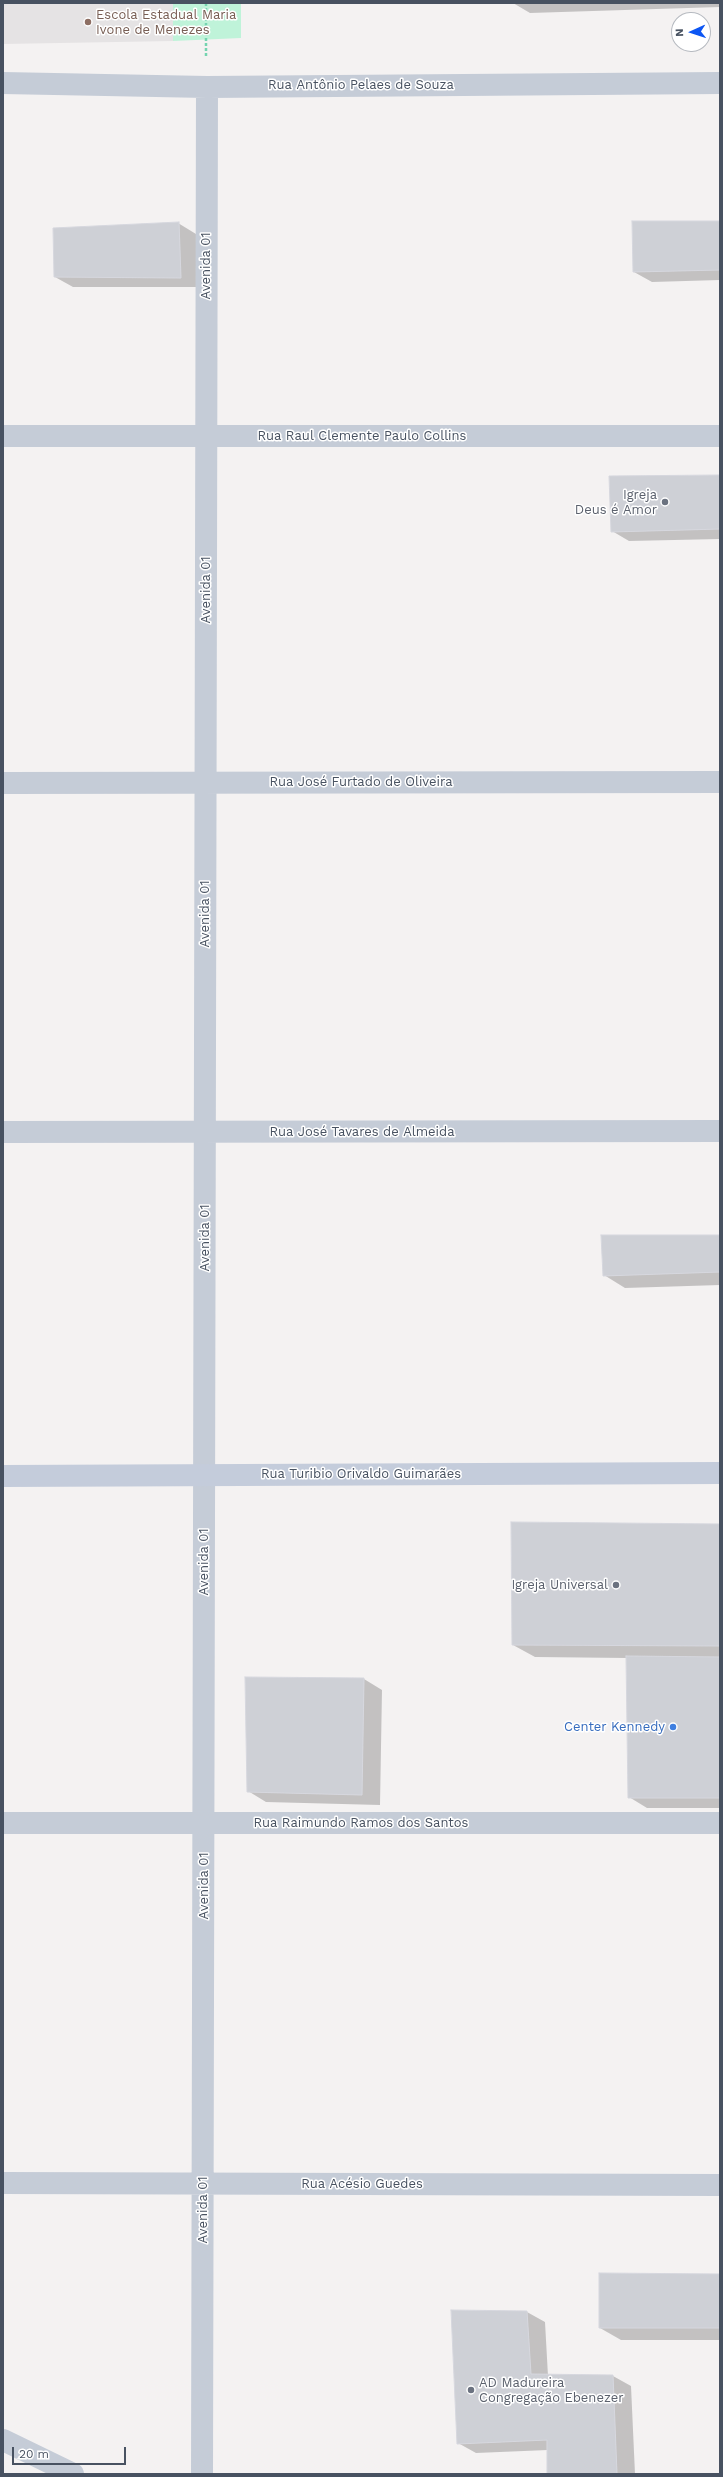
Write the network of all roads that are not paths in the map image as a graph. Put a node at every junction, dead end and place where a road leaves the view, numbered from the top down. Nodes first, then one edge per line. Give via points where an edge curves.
1 (3, 83) edge
2 (720, 83) edge
3 (207, 86) junction
4 (3, 436) edge
5 (206, 436) junction
6 (720, 436) edge
7 (205, 782) junction
8 (720, 782) edge
9 (3, 783) edge
10 (720, 1131) edge
11 (3, 1132) edge
12 (205, 1132) junction
13 (720, 1473) edge
14 (204, 1474) junction
15 (3, 1476) edge
16 (204, 1823) junction
17 (720, 1823) edge
18 (3, 1824) edge
19 (3, 2183) edge
20 (203, 2184) junction
21 (720, 2185) edge
22 (3, 2440) edge
23 (73, 2474) edge
24 (202, 2474) edge

1 - 3 street, Rua Antônio Pelaes de Souza
2 - 3 street, Rua Antônio Pelaes de Souza
3 - 5 street, Avenida 01
4 - 5 street, Rua Raul Clemente Paulo Collins
5 - 6 street, Rua Raul Clemente Paulo Collins
5 - 7 street, Avenida 01
7 - 8 street, Rua José Furtado de Oliveira
7 - 9 street, Rua José Furtado de Oliveira
7 - 12 street, Avenida 01
10 - 12 street, Rua José Tavares de Almeida
11 - 12 street, Rua José Tavares de Almeida
12 - 14 street, Avenida 01
13 - 14 street, Rua Turibio Orivaldo Guimarães
14 - 15 street, Rua Turibio Orivaldo Guimarães
14 - 16 street, Avenida 01
16 - 17 street, Rua Raimundo Ramos dos Santos
16 - 18 street, Rua Raimundo Ramos dos Santos
16 - 20 street, Avenida 01
19 - 20 street, Rua Acésio Guedes
20 - 21 street, Rua Acésio Guedes
20 - 24 street, Avenida 01
22 - 23 street

